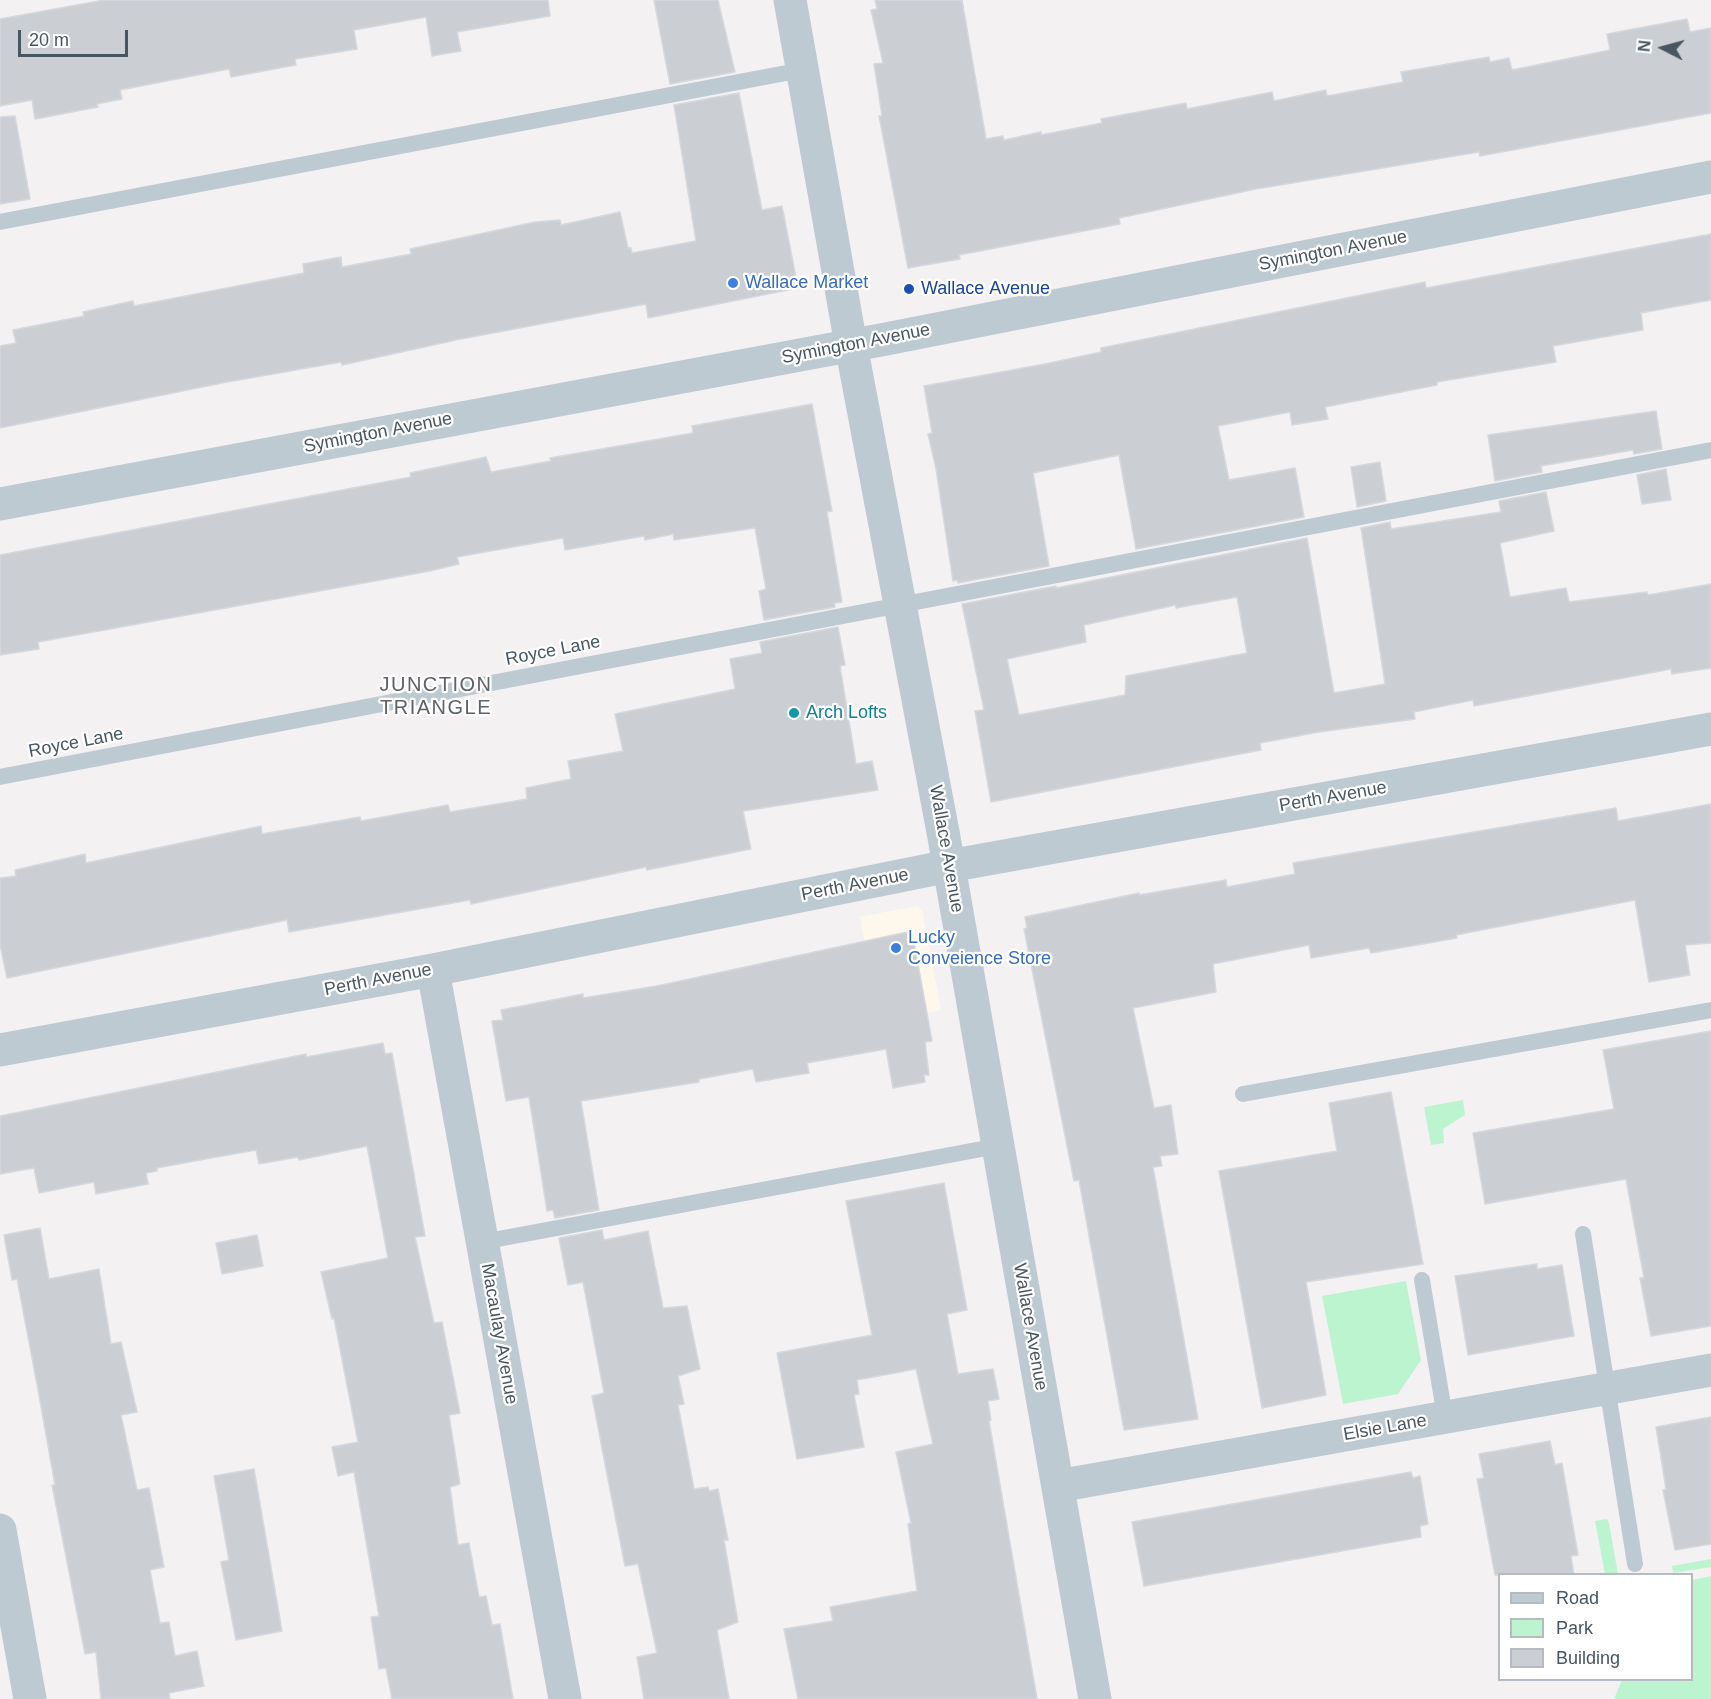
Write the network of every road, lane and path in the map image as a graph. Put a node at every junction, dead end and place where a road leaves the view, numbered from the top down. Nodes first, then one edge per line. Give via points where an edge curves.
1 (790, 0) edge
2 (802, 70) junction
3 (1711, 177) edge
4 (0, 222) edge
5 (851, 345) junction
6 (1711, 450) edge
7 (0, 504) edge
8 (901, 604) junction
9 (1711, 729) edge
10 (0, 777) edge
11 (949, 866) junction
12 (433, 970) junction
13 (1711, 1010) edge
14 (0, 1050) edge
15 (1244, 1094) dead end
16 (998, 1146) junction
17 (1583, 1234) dead end
18 (482, 1242) junction
19 (1422, 1280) dead end
20 (1711, 1370) edge
21 (1609, 1388) junction
22 (1445, 1417) junction
23 (1058, 1486) junction
24 (0, 1530) edge
25 (1635, 1564) dead end
26 (30, 1699) edge
27 (565, 1699) edge
28 (1095, 1699) edge

1 - 2 street, Wallace Avenue
2 - 4 lane
2 - 5 street, Wallace Avenue
3 - 5 street, Symington Avenue
5 - 7 street, Symington Avenue
5 - 8 street, Wallace Avenue
6 - 8 lane, Royce Lane
8 - 10 lane, Royce Lane
8 - 11 street, Wallace Avenue
9 - 11 street, Perth Avenue
11 - 12 street, Perth Avenue
11 - 16 street, Wallace Avenue
12 - 14 street, Perth Avenue
12 - 18 street, Macaulay Avenue
13 - 15 lane
16 - 18 lane
16 - 23 street, Wallace Avenue
17 - 21 lane
18 - 27 street, Macaulay Avenue
19 - 22 lane
20 - 21 street, Elsie Lane
21 - 22 street, Elsie Lane
21 - 25 lane
22 - 23 street, Elsie Lane
23 - 28 street, Wallace Avenue
24 - 26 street

